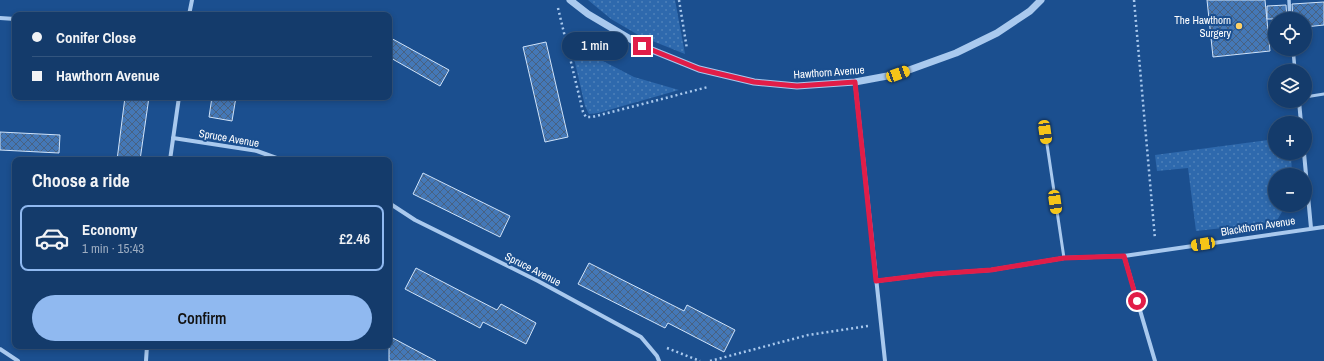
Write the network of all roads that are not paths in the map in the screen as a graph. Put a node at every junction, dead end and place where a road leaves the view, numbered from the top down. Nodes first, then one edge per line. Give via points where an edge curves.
1 (192, 0) edge
2 (570, 0) edge
3 (1041, 0) edge
4 (1289, 0) edge
5 (190, 12) edge
6 (1290, 12) edge
7 (0, 18) edge
8 (12, 19) edge
9 (855, 82) junction
10 (1324, 94) edge
11 (1312, 96) edge
12 (179, 100) edge
13 (1045, 132) dead end
14 (173, 138) junction
15 (170, 157) edge
16 (274, 157) edge
17 (1305, 160) edge
18 (392, 205) edge
19 (1324, 226) edge
20 (1311, 228) junction
21 (1124, 256) junction
22 (1064, 258) junction
23 (876, 281) junction
24 (0, 349) edge
25 (147, 349) edge
26 (18, 361) edge
27 (146, 361) edge
28 (659, 361) edge
29 (885, 361) edge
30 (1155, 361) edge

1 - 5 street
2 - 9 street, Hawthorn Avenue via 588,14 642,46 699,69 754,82 797,86
3 - 9 street, Hawthorn Avenue via 1030,12 997,33 956,53 898,74
4 - 6 street
7 - 8 street
9 - 23 street
10 - 11 lane
12 - 14 street
13 - 22 lane
14 - 15 street
14 - 16 street, Spruce Avenue via 257,151
17 - 20 street
18 - 28 street, Spruce Avenue via 415,220 538,281 641,337
19 - 20 street, Blackthorn Avenue
20 - 21 street, Blackthorn Avenue
21 - 22 street, Blackthorn Avenue
21 - 30 street
22 - 23 street, Blackthorn Avenue via 991,270
23 - 29 street
24 - 26 street
25 - 27 street

